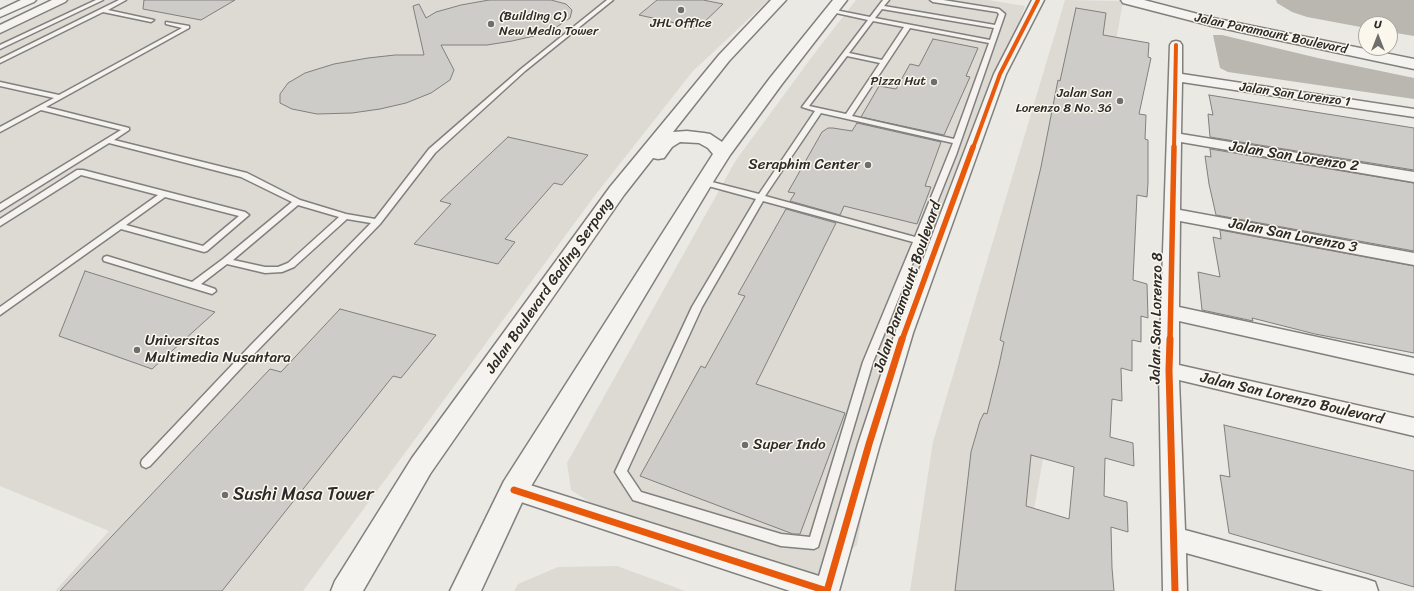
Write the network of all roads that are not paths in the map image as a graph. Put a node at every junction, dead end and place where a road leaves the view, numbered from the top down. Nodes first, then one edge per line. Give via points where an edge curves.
1 (30, 0) edge
2 (61, 0) edge
3 (100, 0) edge
4 (123, 0) edge
5 (610, 0) edge
6 (780, 0) edge
7 (886, 0) edge
8 (933, 0) edge
9 (1038, 0) edge
10 (1128, 0) edge
11 (1187, 2) dead end
12 (835, 5) edge
13 (881, 6) junction
14 (1206, 6) dead end
15 (102, 10) junction
16 (0, 14) edge
17 (1260, 18) dead end
18 (872, 19) junction
19 (151, 20) dead end
20 (168, 23) dead end
21 (908, 26) junction
22 (997, 27) junction
23 (0, 29) edge
24 (1358, 39) edge
25 (992, 42) junction
26 (1176, 45) dead end
27 (0, 47) edge
28 (845, 54) junction
29 (0, 61) edge
30 (884, 62) junction
31 (1414, 64) edge
32 (1175, 77) junction
33 (776, 81) junction
34 (0, 84) edge
35 (60, 97) junction
36 (40, 108) junction
37 (819, 110) junction
38 (681, 111) junction
39 (1414, 113) edge
40 (848, 116) junction
41 (0, 130) edge
42 (1174, 137) junction
43 (108, 141) junction
44 (956, 142) junction
45 (722, 154) junction
46 (1414, 177) edge
47 (704, 182) junction
48 (617, 191) junction
49 (164, 194) junction
50 (761, 197) junction
51 (17, 198) junction
52 (33, 202) junction
53 (297, 202) junction
54 (0, 208) edge
55 (1172, 214) junction
56 (345, 216) junction
57 (377, 222) junction
58 (0, 223) edge
59 (120, 226) junction
60 (917, 240) junction
61 (107, 259) dead end
62 (1414, 259) edge
63 (226, 261) junction
64 (193, 286) junction
65 (212, 291) dead end
66 (0, 312) edge
67 (1170, 312) junction
68 (1414, 366) edge
69 (1169, 370) junction
70 (1414, 427) edge
71 (146, 463) dead end
72 (514, 490) junction
73 (1173, 538) junction
74 (346, 591) edge
75 (464, 591) edge
76 (827, 591) edge
77 (1174, 591) edge
78 (1366, 591) edge

1 - 16 street
2 - 23 street
3 - 27 lane
4 - 15 lane
5 - 57 lane via 523,70 432,151
6 - 38 main road, Jalan Boulevard Gading Serpong via 724,58
7 - 13 lane
8 - 22 lane via 1001,12
9 - 76 street, Jalan Paramount Boulevard via 1000,74 904,333
10 - 31 main road, Jalan Paramount Boulevard via 1212,22
11 - 14 main road, Jalan Paramount Boulevard
12 - 18 lane
12 - 33 main road
13 - 18 lane
13 - 22 lane
15 - 19 lane
15 - 29 lane
17 - 24 main road, Jalan Paramount Boulevard
18 - 21 lane
18 - 28 lane
20 - 35 lane via 187,27
21 - 25 lane
21 - 30 lane
22 - 25 lane
25 - 44 lane
26 - 32 street, Jalan San Lorenzo 8
28 - 30 lane
28 - 37 lane via 805,107
30 - 40 lane
32 - 39 street, Jalan San Lorenzo 1
32 - 42 street, Jalan San Lorenzo 8
33 - 38 main road via 763,85 729,132 717,134 694,131 683,121
33 - 45 main road
34 - 35 lane
35 - 36 lane
36 - 41 lane
36 - 43 lane via 127,129
37 - 40 lane
37 - 50 lane
38 - 48 main road, Jalan Boulevard Gading Serpong
40 - 44 lane
42 - 46 street, Jalan San Lorenzo 2
42 - 55 street, Jalan San Lorenzo 8
43 - 51 lane
43 - 53 lane via 244,175
44 - 60 lane
45 - 47 main road
45 - 48 main road via 714,144 704,138 676,137 666,143 635,185
47 - 50 lane
47 - 72 main road
48 - 74 main road, Jalan Boulevard Gading Serpong via 421,466
49 - 52 lane via 80,172
49 - 59 lane
49 - 59 lane via 246,215 204,249
50 - 60 lane
50 - 60 lane via 698,307 621,472 637,496 781,540 814,543 868,362
51 - 52 lane
51 - 54 lane
52 - 58 lane
53 - 56 lane
53 - 63 lane
55 - 62 street, Jalan San Lorenzo 3
55 - 67 street, Jalan San Lorenzo 8
56 - 57 lane
56 - 63 lane via 291,265 279,270 265,270
57 - 71 lane
59 - 66 lane
61 - 64 lane
63 - 64 lane
64 - 65 lane
67 - 68 street
67 - 69 street, Jalan San Lorenzo 8
69 - 70 street, Jalan San Lorenzo Boulevard
69 - 73 street, Jalan San Lorenzo 8
72 - 75 main road
72 - 76 street
73 - 77 street, Jalan San Lorenzo 8
73 - 78 street

